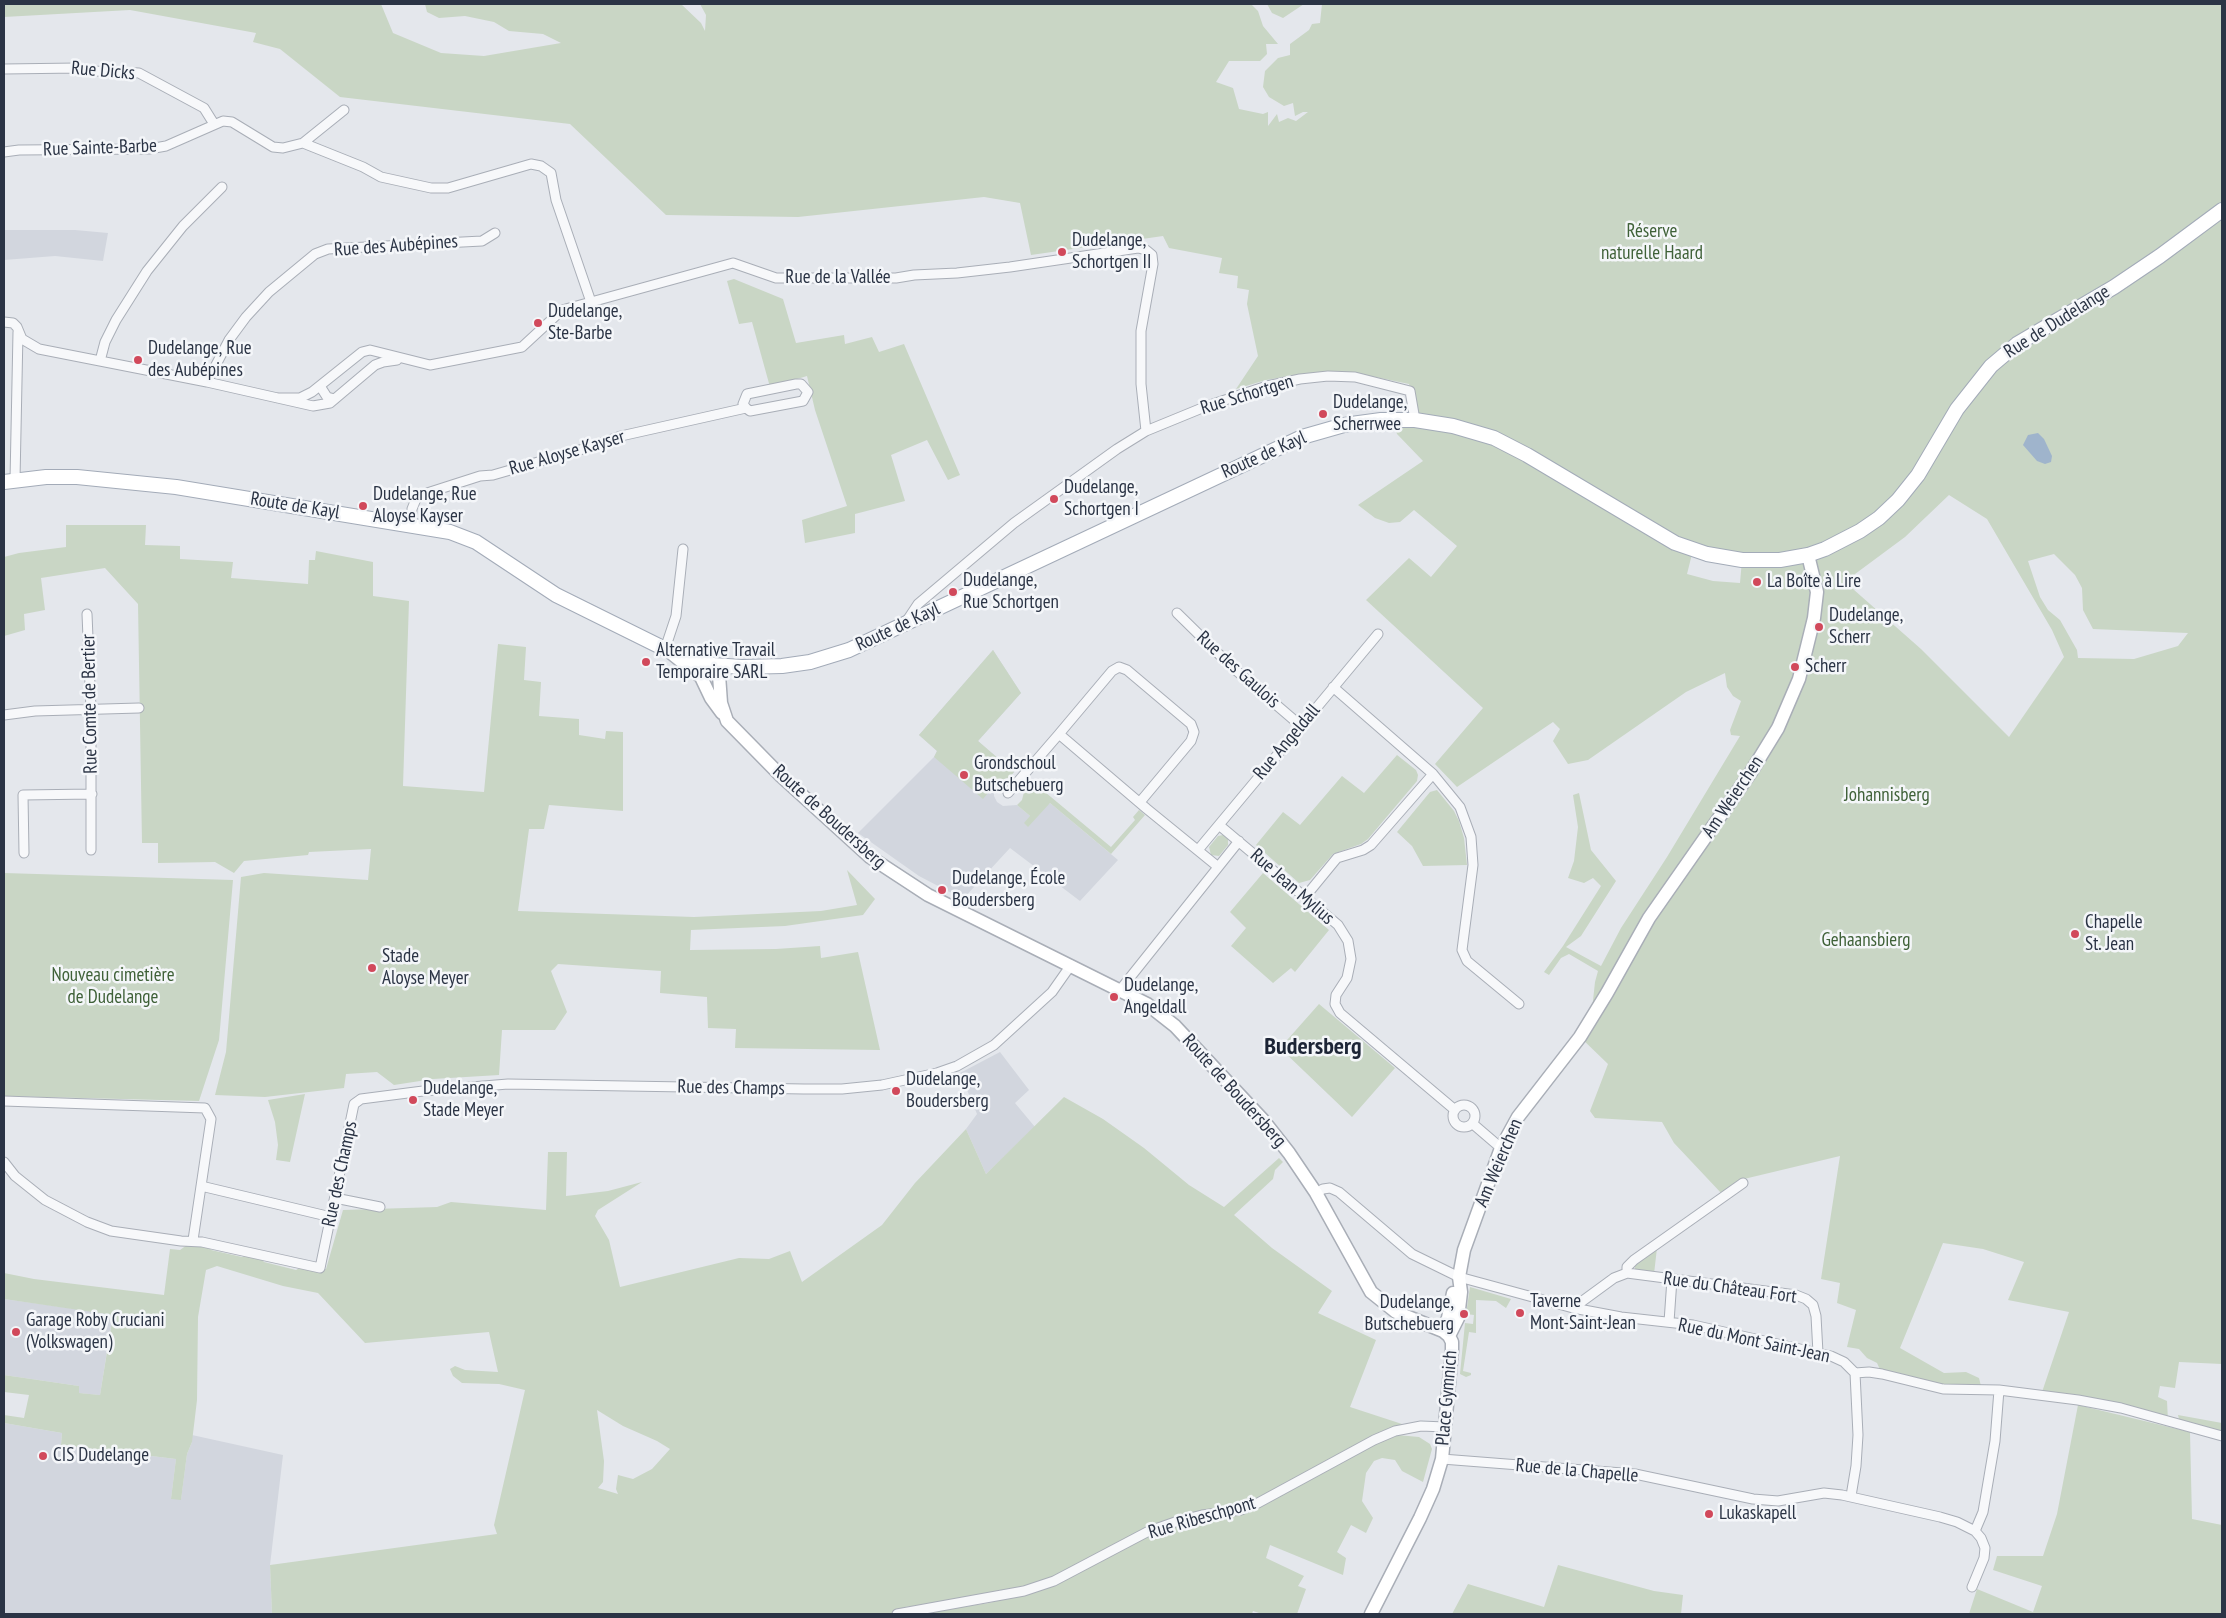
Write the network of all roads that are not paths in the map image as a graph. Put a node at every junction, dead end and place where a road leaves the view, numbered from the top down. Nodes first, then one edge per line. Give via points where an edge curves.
1 (4, 69) edge
2 (344, 110) dead end
3 (214, 124) junction
4 (303, 143) junction
5 (4, 152) edge
6 (222, 187) dead end
7 (2222, 210) edge
8 (495, 233) dead end
9 (591, 302) junction
10 (4, 322) edge
11 (18, 332) junction
12 (370, 350) junction
13 (403, 360) junction
14 (100, 361) junction
15 (375, 366) junction
16 (207, 382) junction
17 (320, 386) junction
18 (278, 398) junction
19 (335, 399) junction
20 (746, 408) junction
21 (1415, 420) junction
22 (1146, 431) junction
23 (9, 481) edge
24 (411, 524) junction
25 (683, 549) dead end
26 (1808, 555) junction
27 (1176, 613) dead end
28 (87, 614) dead end
29 (904, 624) junction
30 (1378, 634) dead end
31 (665, 649) junction
32 (713, 665) junction
33 (702, 679) junction
34 (1333, 687) junction
35 (139, 708) dead end
36 (91, 709) junction
37 (4, 715) edge
38 (728, 721) junction
39 (1300, 726) junction
40 (1059, 734) junction
41 (1433, 774) junction
42 (1008, 793) dead end
43 (92, 794) junction
44 (1140, 802) junction
45 (1219, 825) junction
46 (1239, 841) junction
47 (91, 850) dead end
48 (1198, 850) junction
49 (24, 853) dead end
50 (1217, 866) junction
51 (1305, 897) junction
52 (1071, 965) junction
53 (1120, 990) junction
54 (1519, 1004) dead end
55 (4, 1101) edge
56 (1455, 1110) junction
57 (1473, 1124) junction
58 (1501, 1148) junction
59 (4, 1162) edge
60 (1743, 1183) dead end
61 (201, 1186) junction
62 (1316, 1193) junction
63 (335, 1198) junction
64 (380, 1207) dead end
65 (331, 1217) junction
66 (193, 1240) junction
67 (1627, 1273) junction
68 (1459, 1277) junction
69 (1672, 1279) junction
70 (1573, 1308) junction
71 (1669, 1322) junction
72 (1446, 1334) junction
73 (1818, 1353) junction
74 (1855, 1373) junction
75 (1999, 1390) junction
76 (1445, 1427) junction
77 (2222, 1436) edge
78 (1442, 1459) junction
79 (1851, 1496) junction
80 (1974, 1530) junction
81 (1972, 1586) dead end
82 (897, 1614) edge
83 (1371, 1614) edge

1 - 3 street, Rue Dicks via 77,68 139,73 204,108
2 - 4 street, Rue Sainte-Barbe
3 - 4 street, Rue Sainte-Barbe via 232,122 273,147
3 - 5 street, Rue Sainte-Barbe via 166,146 149,149
4 - 9 street via 381,177 431,188 448,188 531,164 541,166 551,173 556,200
6 - 14 street via 183,226 147,270 116,320
7 - 26 main road, Rue de Dudelange via 2145,266 2017,344 1991,366 1968,393 1918,475 1898,500 1860,531
8 - 16 street, Rue des Aubépines via 482,240 328,249 315,254 269,292 246,317 229,340
9 - 13 street, Rue de la Vallée via 562,310 522,347 430,366
9 - 22 street, Rue de la Vallée via 733,263 776,278 896,278 1010,267 1138,248 1152,255 1154,264 1142,331 1141,384
10 - 11 street, Rue de la Vallée via 13,323
11 - 14 street, Rue de la Vallée via 27,344 39,349
11 - 23 street, Route de Kayl
12 - 13 street, Rue de la Vallée
12 - 15 street via 374,354
12 - 17 street, Rue de la Vallée via 362,352
13 - 15 street, Rue de la Vallée
14 - 16 street, Rue de la Vallée
15 - 19 street, Rue de la Vallée
16 - 18 street, Rue de la Vallée
17 - 18 street, Rue de la Vallée via 300,398
17 - 19 street via 327,397
18 - 19 street, Rue de la Vallée via 313,406
20 - 20 street, Rue Aloyse Kayser via 744,398 752,393 796,384 801,384 808,392 803,401 756,410
20 - 24 street, Rue Aloyse Kayser via 620,436 424,494 416,499
21 - 22 street, Rue Schortgen via 1410,391 1355,377 1328,376 1267,386
21 - 26 main road, Route de Kayl via 1453,426 1494,438 1693,550 1757,561
21 - 29 main road, Route de Kayl via 1344,425 1302,437
22 - 29 street, Rue Schortgen via 1014,523 918,604
23 - 24 main road, Route de Kayl via 77,477 176,486
24 - 31 main road, Route de Kayl via 450,532 476,542 556,595
25 - 31 street via 676,616
26 - 58 main road, Am Weierchen via 1817,592 1814,618 1799,679 1778,728 1752,772 1649,918 1580,1037 1518,1117
27 - 39 street, Rue des Gaulois
28 - 36 street, Rue Comte de Bertier
29 - 32 main road, Route de Kayl via 849,650 810,662 742,668
30 - 34 street, Rue Angeldall
31 - 32 main road, Route de Kayl
31 - 33 main road
32 - 33 main road
32 - 38 main road, Route de Boudersberg via 719,675 721,703
33 - 38 main road
34 - 39 street, Rue Angeldall
34 - 41 street
35 - 36 street
36 - 37 street
36 - 43 street, Rue Comte de Bertier
38 - 52 main road, Route de Boudersberg via 781,776 870,857 928,894
39 - 45 street, Rue Angeldall
40 - 42 street
40 - 44 street
40 - 44 street via 1112,671 1120,667 1128,670 1191,724 1194,732 1192,741
41 - 51 street via 1371,845 1337,858
41 - 54 street via 1460,807 1471,837 1473,865 1462,950 1467,961
43 - 47 street, Rue Comte de Bertier
43 - 49 street, Rue Comte de Bertier via 23,795
44 - 48 street
45 - 46 street, Rue Jean Mylius
45 - 48 street, Rue Angeldall
46 - 50 street
46 - 51 street, Rue Jean Mylius
48 - 50 street
50 - 53 street
51 - 56 street, Rue Jean Mylius via 1338,925 1348,941 1351,959 1347,978 1334,1004
52 - 53 main road, Route de Boudersberg
52 - 63 street, Rue des Champs via 1052,992 994,1045 950,1068 882,1085 804,1089 508,1084 361,1099 354,1104
53 - 62 main road, Route de Boudersberg via 1147,1004 1175,1026 1275,1135
55 - 61 street via 205,1108 211,1119
56 - 57 street, Rue Jean Mylius via 1457,1125 1462,1128
56 - 57 street, Rue Jean Mylius via 1469,1106 1475,1114
57 - 58 street, Rue Jean Mylius
58 - 68 main road, Am Weierchen via 1464,1250
59 - 66 street via 15,1176 45,1200 87,1222 138,1236
60 - 67 street, Rue du Château Fort via 1634,1260 1627,1267
61 - 65 street
61 - 66 street
62 - 68 street, Rue du Mont Saint-Jean via 1330,1188 1339,1192 1412,1254
62 - 72 main road, Route de Boudersberg via 1372,1292 1396,1312
63 - 64 street
63 - 65 street, Rue des Champs
65 - 66 street, Rue des Champs via 320,1268
67 - 69 street, Rue du Château Fort
67 - 70 street, Rue du Château Fort via 1614,1278
68 - 70 street, Rue du Mont Saint-Jean
68 - 72 main road, Place Gymnich via 1458,1318
69 - 71 street
69 - 73 street, Rue du Château Fort via 1806,1299 1816,1316
70 - 71 street, Rue du Mont Saint-Jean
71 - 73 street, Rue du Mont Saint-Jean
72 - 76 main road, Place Gymnich via 1452,1342 1452,1350
73 - 74 street, Rue du Mont Saint-Jean via 1844,1362
74 - 75 street via 1882,1374 1943,1389
74 - 79 street via 1858,1435
75 - 77 street via 2121,1408
75 - 80 street via 1995,1441 1982,1512
76 - 78 main road, Place Gymnich
76 - 82 street, Rue Ribeschpont via 1421,1426 1395,1431 1258,1503 1241,1510 1178,1521 1155,1529 1054,1580 1024,1591
78 - 79 street, Rue de la Chapelle via 1635,1474 1753,1499 1778,1501 1824,1493
78 - 83 main road, Place Gymnich via 1420,1518
79 - 80 street, Rue de la Chapelle via 1957,1522
80 - 81 street via 1985,1548

